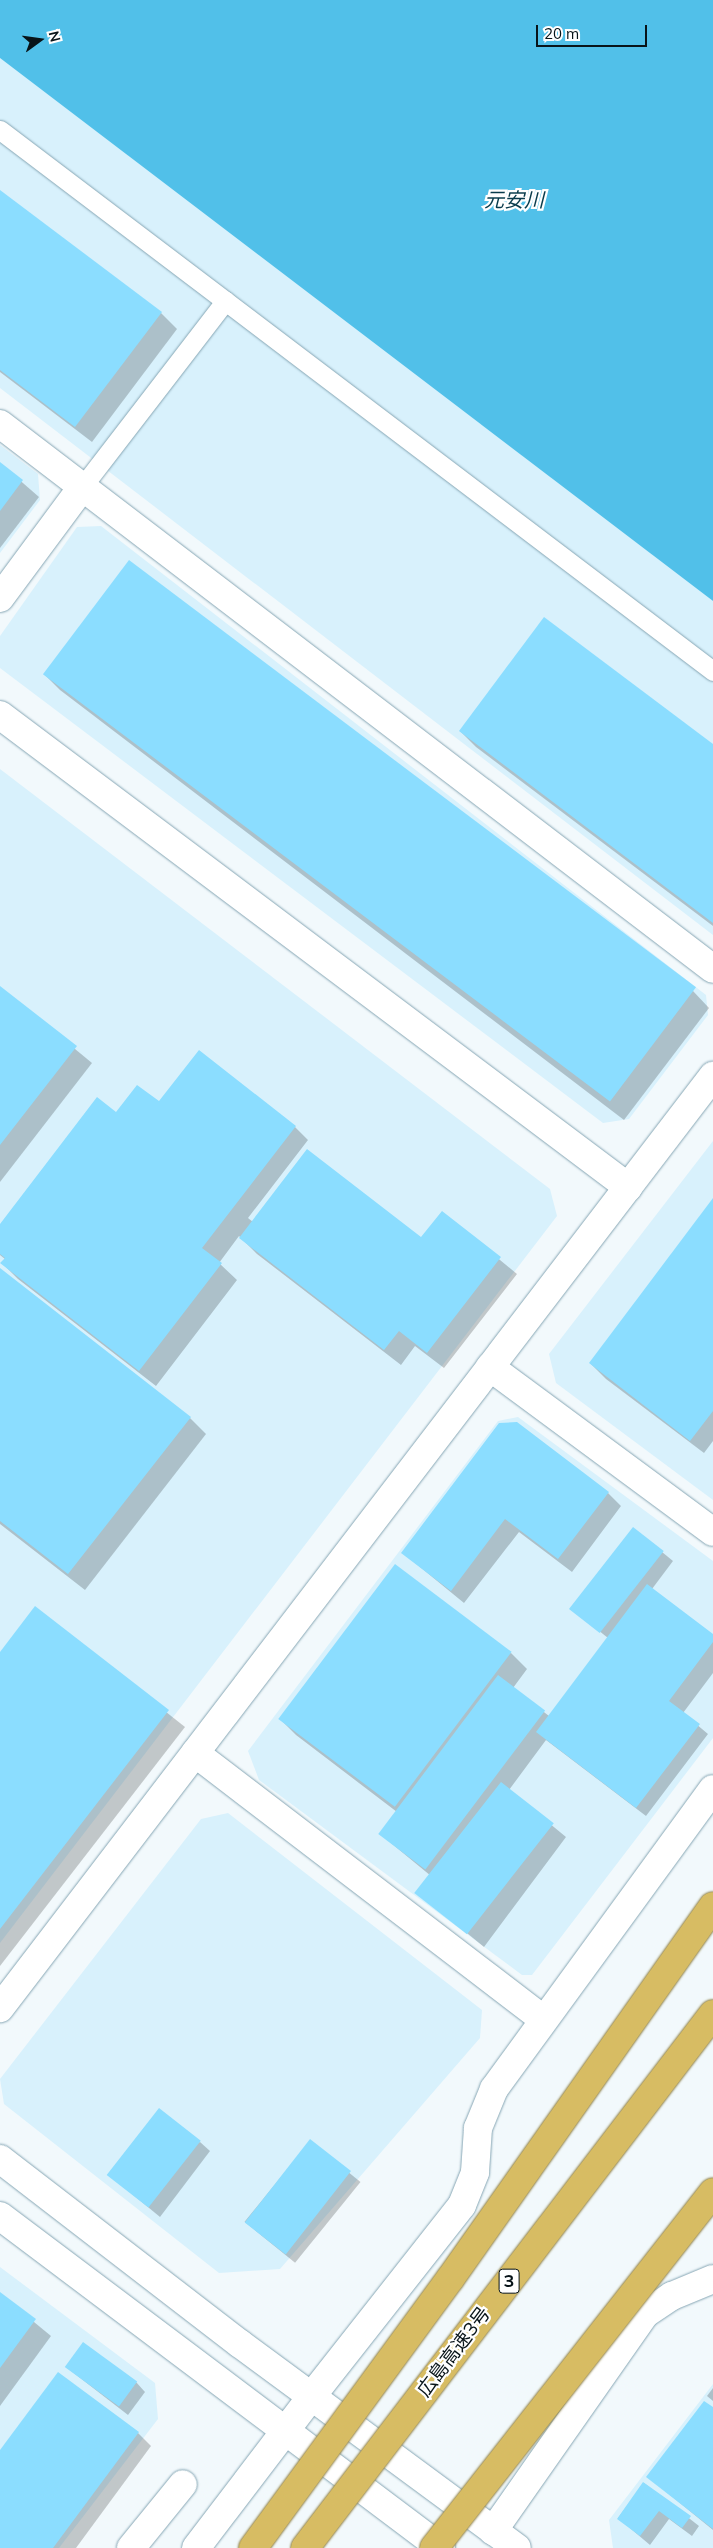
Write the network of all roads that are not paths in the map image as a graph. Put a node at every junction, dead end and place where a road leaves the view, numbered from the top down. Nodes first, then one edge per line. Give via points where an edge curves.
1 (0, 130) edge
2 (225, 301) junction
3 (0, 424) edge
4 (82, 487) junction
5 (0, 598) edge
6 (713, 671) edge
7 (0, 715) edge
8 (713, 969) edge
9 (713, 1076) edge
10 (628, 1187) junction
11 (490, 1367) junction
12 (713, 1532) edge
13 (195, 1753) junction
14 (713, 1789) edge
15 (713, 1906) edge
16 (0, 2008) edge
17 (713, 2014) edge
18 (543, 2019) junction
19 (0, 2159) edge
20 (713, 2192) edge
21 (0, 2216) edge
22 (713, 2280) edge
23 (311, 2397) junction
24 (285, 2432) junction
25 (183, 2484) dead end
26 (487, 2540) edge
27 (131, 2548) edge
28 (196, 2548) edge
29 (253, 2548) edge
30 (305, 2548) edge
31 (434, 2548) edge
32 (441, 2548) edge
33 (517, 2548) edge

1 - 2 lane
2 - 4 lane
2 - 6 lane
3 - 4 street
4 - 5 street
4 - 8 street
7 - 10 street
9 - 10 street
10 - 11 street
11 - 12 street
11 - 13 street
13 - 16 street
13 - 18 street
14 - 18 street
15 - 29 highway, bridge via 450,2279
17 - 30 highway, 広島高速3号 / 3, bridge
18 - 23 street via 494,2089 478,2128 475,2172 462,2205
19 - 23 street
20 - 31 highway, bridge
21 - 24 street
22 - 26 street via 672,2296 645,2314
23 - 24 street
23 - 26 street
24 - 28 street
24 - 32 street
25 - 27 street
26 - 33 street

